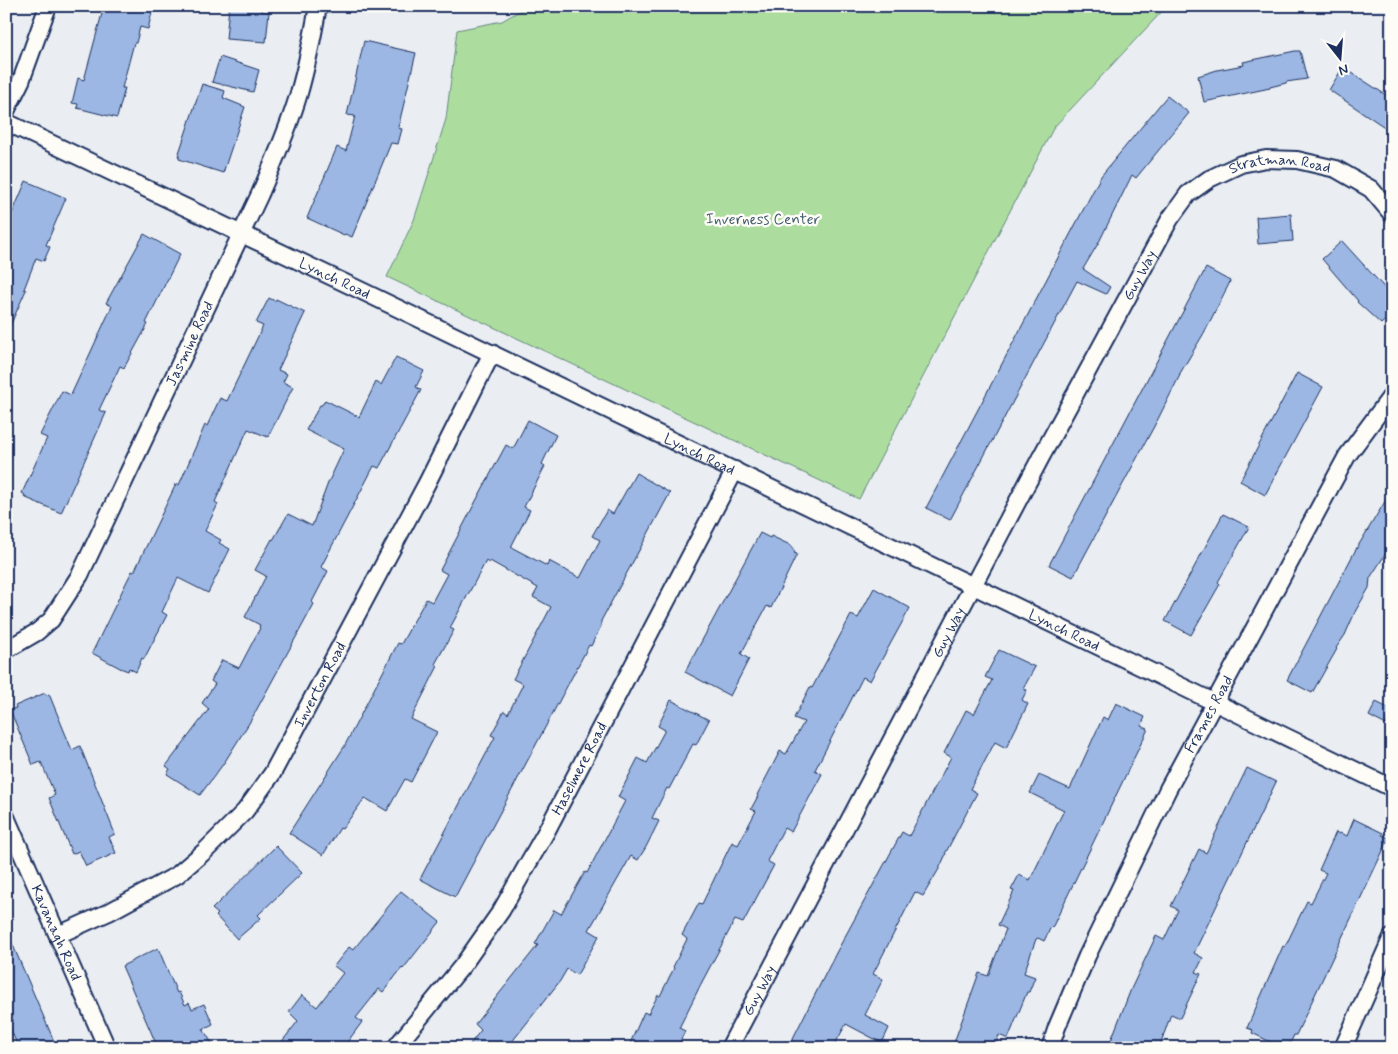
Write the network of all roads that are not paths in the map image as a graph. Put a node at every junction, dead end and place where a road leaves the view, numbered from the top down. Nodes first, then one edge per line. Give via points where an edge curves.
1 (48, 6) edge
2 (318, 6) edge
3 (6, 111) edge
4 (6, 122) edge
5 (1392, 214) edge
6 (1170, 219) joint
7 (241, 234) junction
8 (492, 354) junction
9 (1392, 395) edge
10 (735, 470) junction
11 (974, 586) junction
12 (6, 650) edge
13 (1214, 702) junction
14 (1392, 788) edge
15 (6, 817) edge
16 (58, 935) junction
17 (1392, 937) edge
18 (107, 1048) edge
19 (395, 1048) edge
20 (729, 1048) edge
21 (1050, 1048) edge
22 (1343, 1048) edge

1 - 3 street via 21,81
2 - 7 street, Jasmine Road via 289,124
4 - 7 street, Lynch Road
5 - 6 street, Stratman Road via 1371,189 1336,169 1297,160 1266,159 1241,164 1209,179 1188,194
6 - 11 street, Guy Way
7 - 8 street, Lynch Road
7 - 12 street, Jasmine Road via 80,575 51,620
8 - 10 street, Lynch Road
8 - 16 street, Inverton Road via 276,765 245,811 177,875
9 - 13 street, Frames Road via 1346,456
10 - 11 street, Lynch Road
10 - 19 street, Haselmere Road via 546,832 501,911 463,965
11 - 13 street, Lynch Road
11 - 20 street, Guy Way
13 - 14 street, Lynch Road
13 - 21 street, Frames Road via 1087,956
15 - 16 street, Kavanagh Road
16 - 18 street, Kavanagh Road
17 - 22 street

